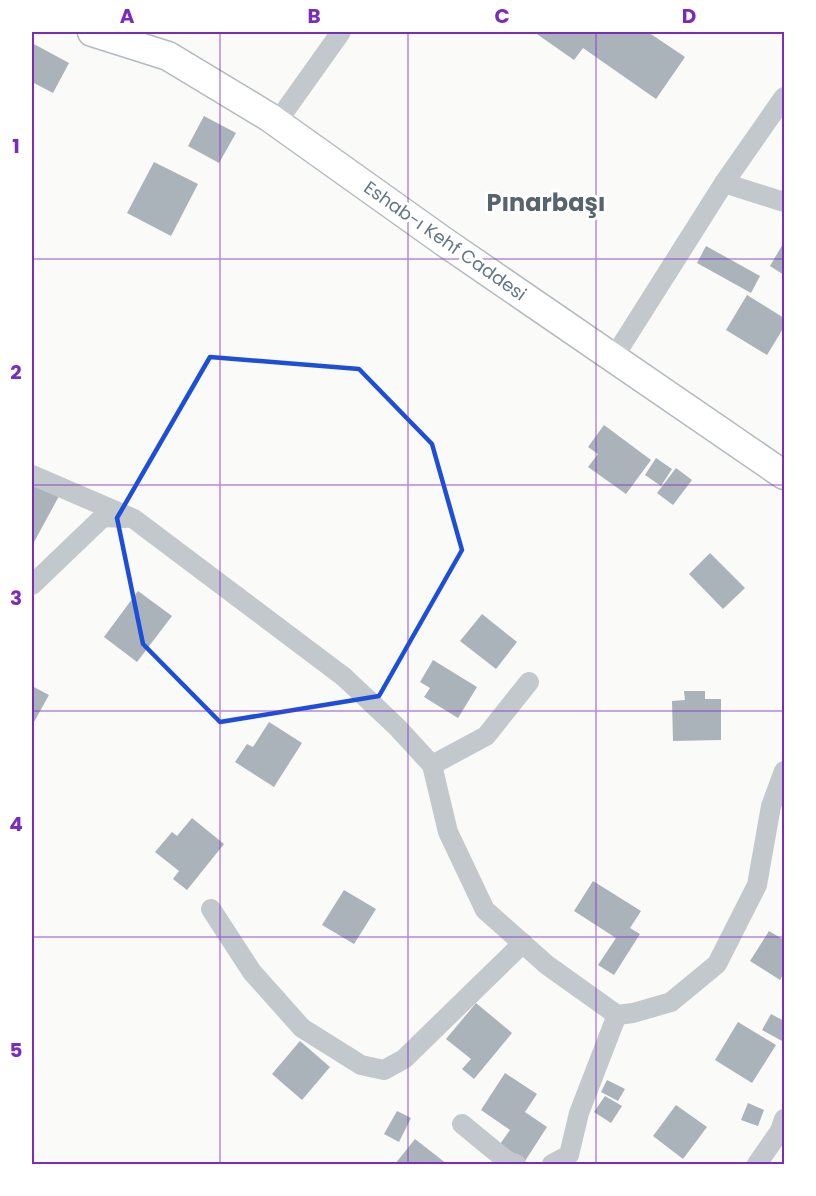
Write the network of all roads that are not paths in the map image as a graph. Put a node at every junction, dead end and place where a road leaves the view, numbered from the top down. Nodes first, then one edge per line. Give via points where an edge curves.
1 (92, 32) edge
2 (341, 32) edge
3 (784, 97) edge
4 (277, 122) junction
5 (724, 183) junction
6 (784, 202) edge
7 (614, 357) junction
8 (32, 475) edge
9 (784, 475) edge
10 (134, 519) junction
11 (32, 585) edge
12 (529, 682) dead end
13 (432, 765) junction
14 (784, 771) edge
15 (211, 909) dead end
16 (523, 943) junction
17 (617, 1015) junction
18 (784, 1119) edge
19 (462, 1124) dead end
20 (516, 1164) edge
21 (552, 1164) edge
22 (760, 1164) edge

1 - 4 street, Eshab-ı Kehf Caddesi via 168,56
2 - 4 street
3 - 5 street
4 - 7 street, Eshab-ı Kehf Caddesi
5 - 6 street
5 - 7 street
7 - 9 street, Eshab-ı Kehf Caddesi
8 - 10 street
10 - 11 street via 103,517
10 - 13 street via 344,677
12 - 13 street via 486,736
13 - 16 street via 448,832 485,910
14 - 17 street via 771,806 757,885 717,964 671,1002
15 - 16 street via 252,972 302,1028 361,1065 384,1070 404,1059
16 - 17 street
17 - 21 street via 579,1113 568,1155
18 - 22 street
19 - 20 street

